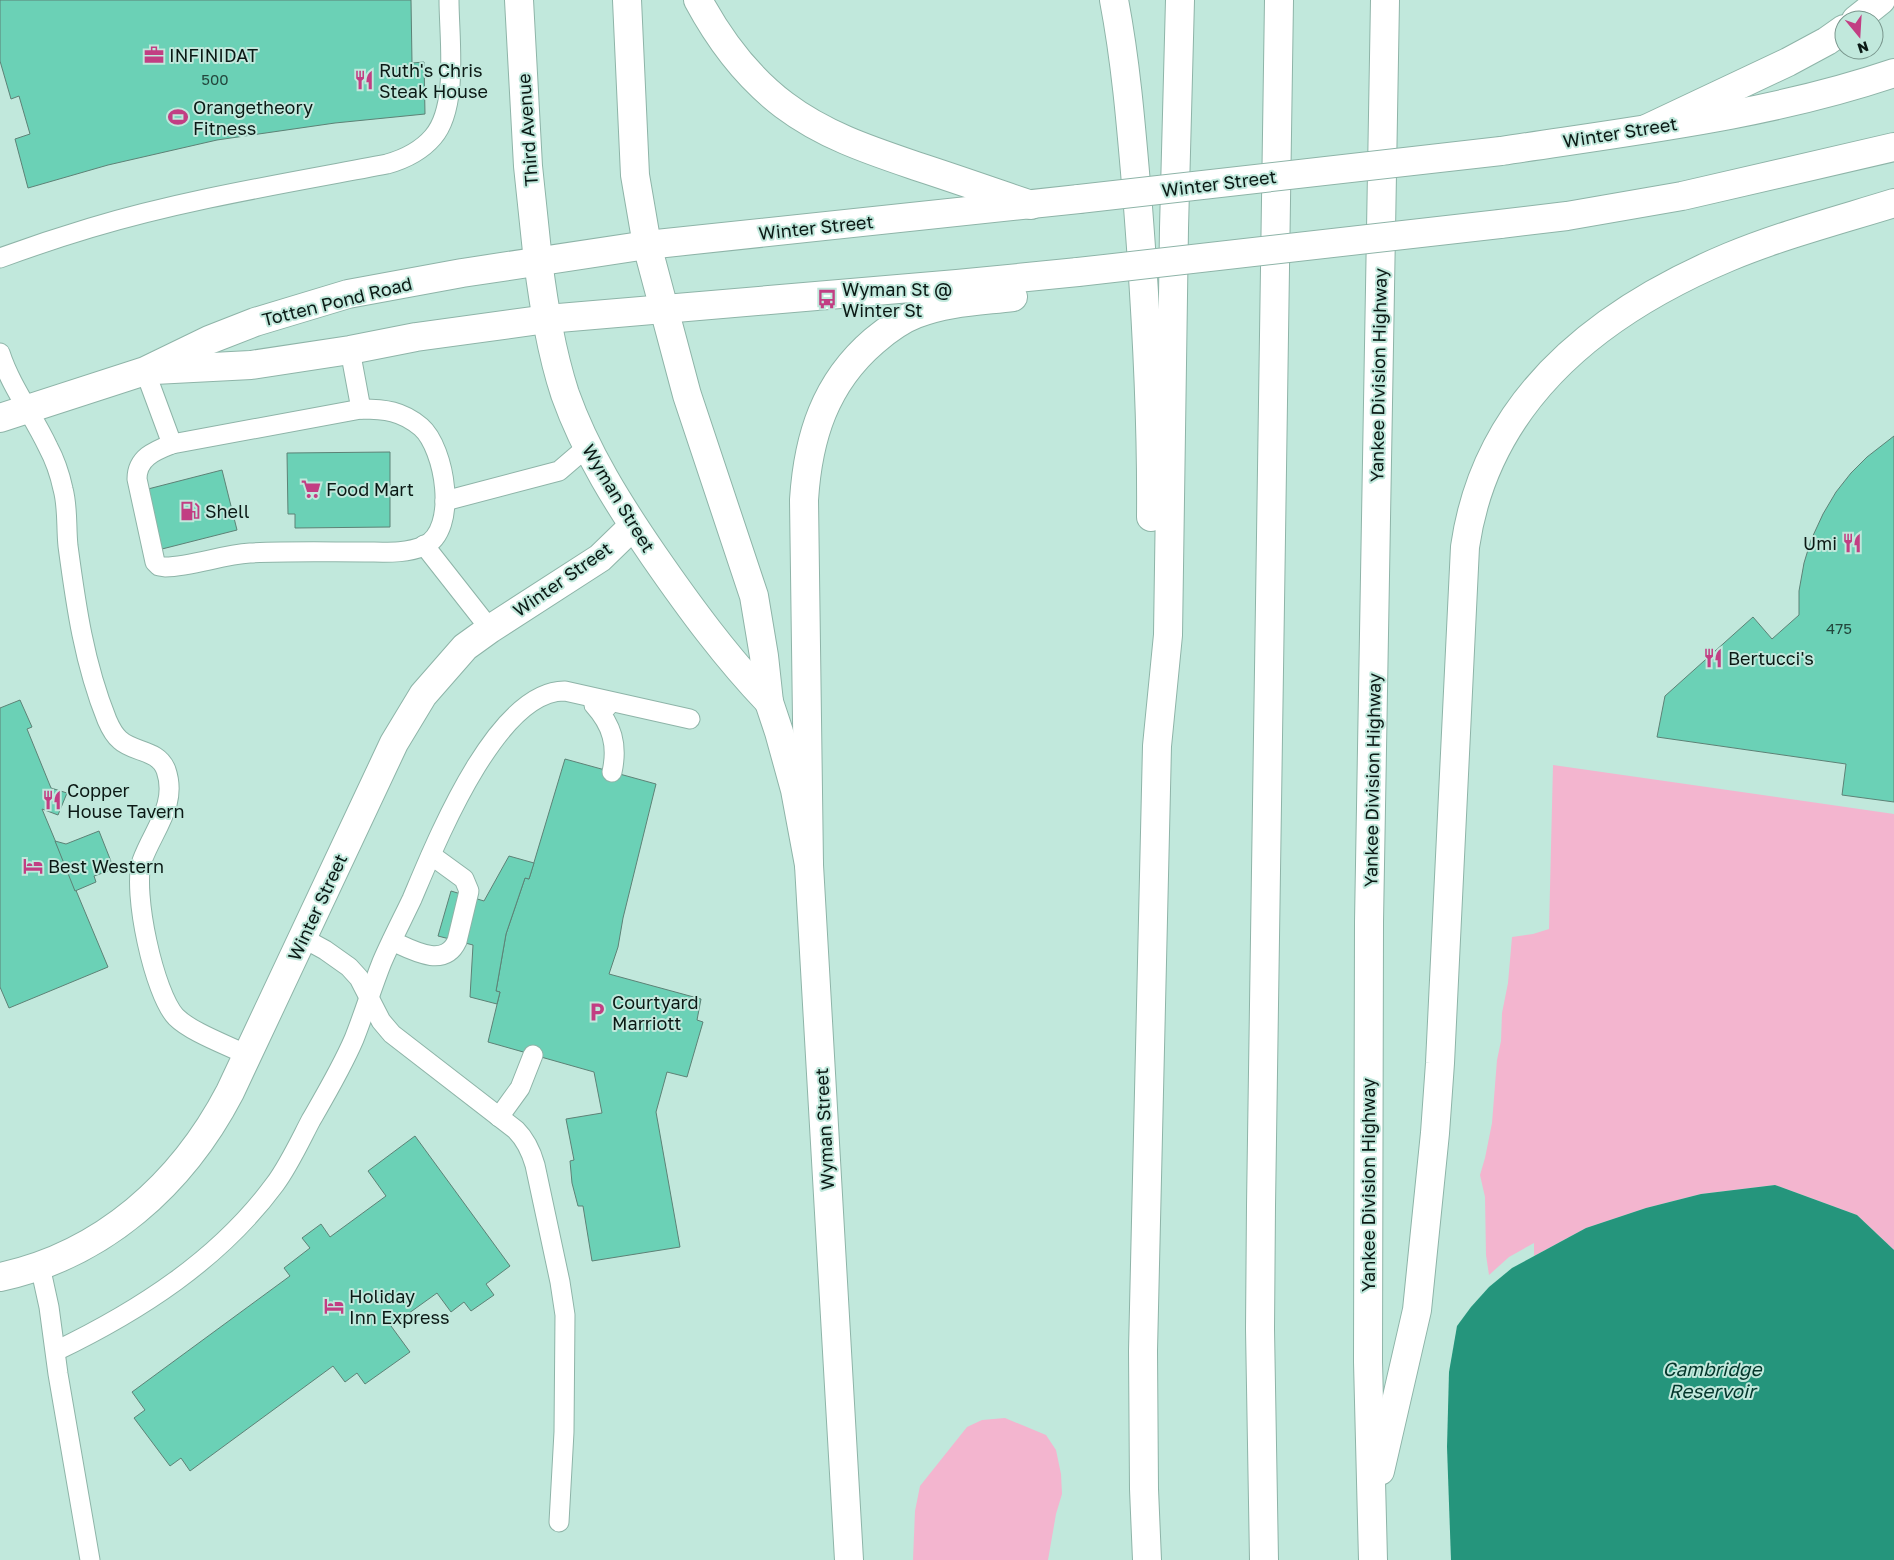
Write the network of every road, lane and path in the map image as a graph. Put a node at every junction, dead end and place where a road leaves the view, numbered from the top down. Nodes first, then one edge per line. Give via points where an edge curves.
1 (449, 0) edge
2 (519, 0) edge
3 (627, 0) edge
4 (698, 0) edge
5 (1114, 0) edge
6 (1180, 0) edge
7 (1279, 0) edge
8 (1385, 0) edge
9 (1396, 0) edge
10 (1881, 0) edge
11 (1868, 10) edge
12 (1834, 36) edge
13 (1384, 37) junction
14 (1894, 73) edge
15 (1646, 129) junction
16 (1894, 147) edge
17 (1894, 203) edge
18 (1031, 205) junction
19 (648, 245) junction
20 (0, 258) edge
21 (538, 261) junction
22 (1078, 281) junction
23 (664, 310) junction
24 (547, 319) junction
25 (350, 350) junction
26 (0, 353) edge
27 (145, 371) junction
28 (26, 409) junction
29 (361, 410) junction
30 (0, 418) edge
31 (172, 444) junction
32 (587, 447) junction
33 (445, 501) junction
34 (633, 526) junction
35 (424, 545) junction
36 (490, 628) junction
37 (769, 702) junction
38 (1157, 746) junction
39 (612, 772) dead end
40 (431, 855) junction
41 (809, 865) junction
42 (303, 938) junction
43 (392, 941) junction
44 (369, 996) junction
45 (533, 1054) dead end
46 (247, 1055) junction
47 (499, 1117) junction
48 (40, 1266) junction
49 (0, 1277) edge
50 (56, 1351) junction
51 (1371, 1511) junction
52 (559, 1522) dead end
53 (90, 1560) edge
54 (849, 1560) edge
55 (1147, 1560) edge
56 (1264, 1560) edge
57 (1373, 1560) edge

1 - 20 lane via 450,62 446,108 434,135 411,155 387,164 148,212
2 - 21 main road, Third Avenue via 529,172
3 - 19 main road via 635,175
4 - 18 main road via 742,66 776,99 800,116 830,134 868,149
5 - 38 main road via 1128,98 1149,354 1150,632
6 - 38 main road via 1168,634
7 - 56 main road via 1261,1206
8 - 13 main road, Yankee Division Highway
9 - 13 main road
10 - 11 main road
12 - 15 main road via 1788,62
13 - 51 main road, Yankee Division Highway via 1369,932
14 - 15 main road, Winter Street via 1768,106
15 - 18 main road, Winter Street, bridge via 1501,150
16 - 22 main road, bridge via 1682,196 1567,216 1162,263
17 - 51 main road via 1731,256 1680,279 1617,318 1558,364 1527,398 1500,439 1482,477 1465,548 1440,1063 1418,1310
18 - 19 main road, Winter Street
19 - 21 main road, Winter Street
19 - 23 main road, Wyman Street
21 - 24 main road, Wyman Street
21 - 27 main road, Totten Pond Road via 348,294 255,322
22 - 23 main road
22 - 41 main road via 924,311 901,320 857,357 834,387 822,410 806,468 804,500
23 - 24 main road
23 - 37 main road, Wyman Street via 687,395 754,596
24 - 25 main road, Totten Pond Road
24 - 32 main road, Wyman Street via 562,382
25 - 27 main road, Totten Pond Road via 251,365
25 - 29 lane
26 - 28 lane via 6,372
27 - 28 main road, Totten Pond Road
27 - 31 lane
28 - 30 main road, Totten Pond Road
28 - 46 lane via 49,447 64,493 75,601 95,691 109,725 120,741 161,760 168,780 166,811 146,852 140,876 144,927 163,996 172,1012 186,1025
29 - 31 lane
29 - 33 lane via 385,409 405,416 422,428 438,458
31 - 35 lane via 146,456 137,472 155,562 159,566 174,567 238,554 397,552
32 - 33 lane via 559,471
32 - 34 main road, Wyman Street
33 - 35 lane via 439,532 435,539
34 - 36 main road, Winter Street via 600,558
34 - 37 main road, Wyman Street via 706,630
35 - 36 lane
36 - 42 main road, Winter Street via 465,647 413,710 394,742
37 - 41 main road, Wyman Street via 795,790
38 - 55 main road via 1143,1360
39 - 40 lane via 613,734 594,705 690,720 565,691 545,694 511,720 482,756
40 - 43 lane
40 - 43 lane via 464,879 470,891 458,941 445,954 430,956
41 - 54 main road, Wyman Street
42 - 44 lane via 350,967
42 - 46 main road, Winter Street
43 - 44 lane
44 - 47 lane via 381,1021 392,1034
44 - 50 lane via 340,1067 290,1160 260,1204 191,1271 120,1318
45 - 47 lane via 520,1088
46 - 48 main road, Winter Street via 210,1129 166,1183 109,1230 68,1255
47 - 52 lane via 524,1138 533,1157 564,1298 566,1373
48 - 49 main road, Winter Street
48 - 50 lane
50 - 53 lane
51 - 57 main road, Yankee Division Highway

